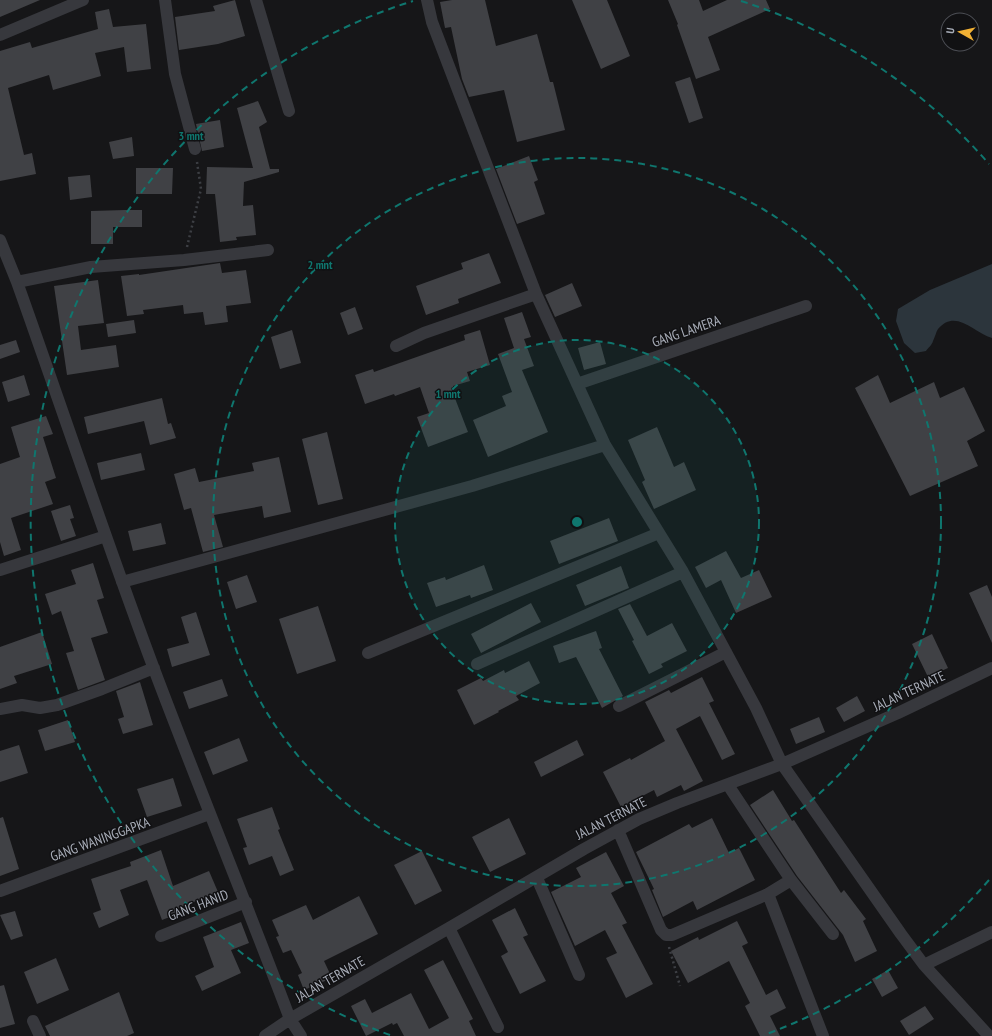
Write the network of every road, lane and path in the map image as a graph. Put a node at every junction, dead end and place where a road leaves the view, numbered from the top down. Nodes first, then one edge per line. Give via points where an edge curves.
1 (83, 0) edge
2 (165, 0) edge
3 (256, 0) edge
4 (427, 0) edge
5 (55, 5) edge
6 (0, 35) edge
7 (289, 111) dead end
8 (195, 150) joint
9 (0, 240) edge
10 (268, 250) dead end
11 (184, 260) junction
12 (17, 282) junction
13 (536, 294) junction
14 (806, 306) dead end
15 (396, 346) dead end
16 (576, 384) junction
17 (605, 445) junction
18 (659, 533) junction
19 (106, 536) junction
20 (0, 570) edge
21 (683, 572) junction
22 (122, 582) junction
23 (726, 652) junction
24 (368, 654) dead end
25 (477, 664) dead end
26 (154, 668) junction
27 (992, 668) edge
28 (619, 706) dead end
29 (0, 709) edge
30 (782, 764) junction
31 (728, 785) junction
32 (209, 814) junction
33 (618, 830) junction
34 (537, 878) junction
35 (791, 880) junction
36 (0, 891) edge
37 (768, 894) junction
38 (246, 902) junction
39 (449, 928) junction
40 (992, 932) edge
41 (833, 934) dead end
42 (666, 935) junction
43 (161, 936) dead end
44 (924, 965) junction
45 (579, 975) dead end
46 (680, 986) dead end
47 (290, 1019) junction
48 (33, 1021) dead end
49 (498, 1027) dead end
50 (988, 1029) edge
51 (40, 1036) edge
52 (265, 1036) edge
53 (301, 1036) edge
54 (822, 1036) edge

1 - 5 street
2 - 8 street via 175,74
3 - 7 street
4 - 13 street via 432,22
5 - 6 street
8 - 11 path via 201,189
9 - 12 street
10 - 11 street
11 - 12 street via 91,267
12 - 19 street
13 - 15 street via 424,333
13 - 16 street
14 - 16 street, GANG LAMERA
16 - 17 street
17 - 18 street
17 - 22 street via 472,486
18 - 21 street
18 - 24 street
19 - 20 street
19 - 22 street
21 - 23 street
21 - 25 street
22 - 26 street
23 - 28 street
23 - 30 street
26 - 29 street via 57,705 40,708 22,705
26 - 32 street
27 - 30 street, JALAN TERNATE
30 - 31 street, JALAN TERNATE
30 - 44 street
31 - 33 street, JALAN TERNATE via 658,811
31 - 35 street
32 - 36 street, GANG WANINGGAPKA
32 - 38 street
33 - 34 street, JALAN TERNATE
33 - 42 street via 661,930
34 - 39 street, JALAN TERNATE
34 - 45 street
35 - 37 street
35 - 41 street
37 - 42 street via 672,935
37 - 54 street
38 - 43 street, GANG HANID
38 - 47 street
39 - 47 street, JALAN TERNATE
39 - 49 street
40 - 44 street
42 - 46 path
44 - 50 street
47 - 52 street, JALAN TERNATE
47 - 53 street
48 - 51 street

